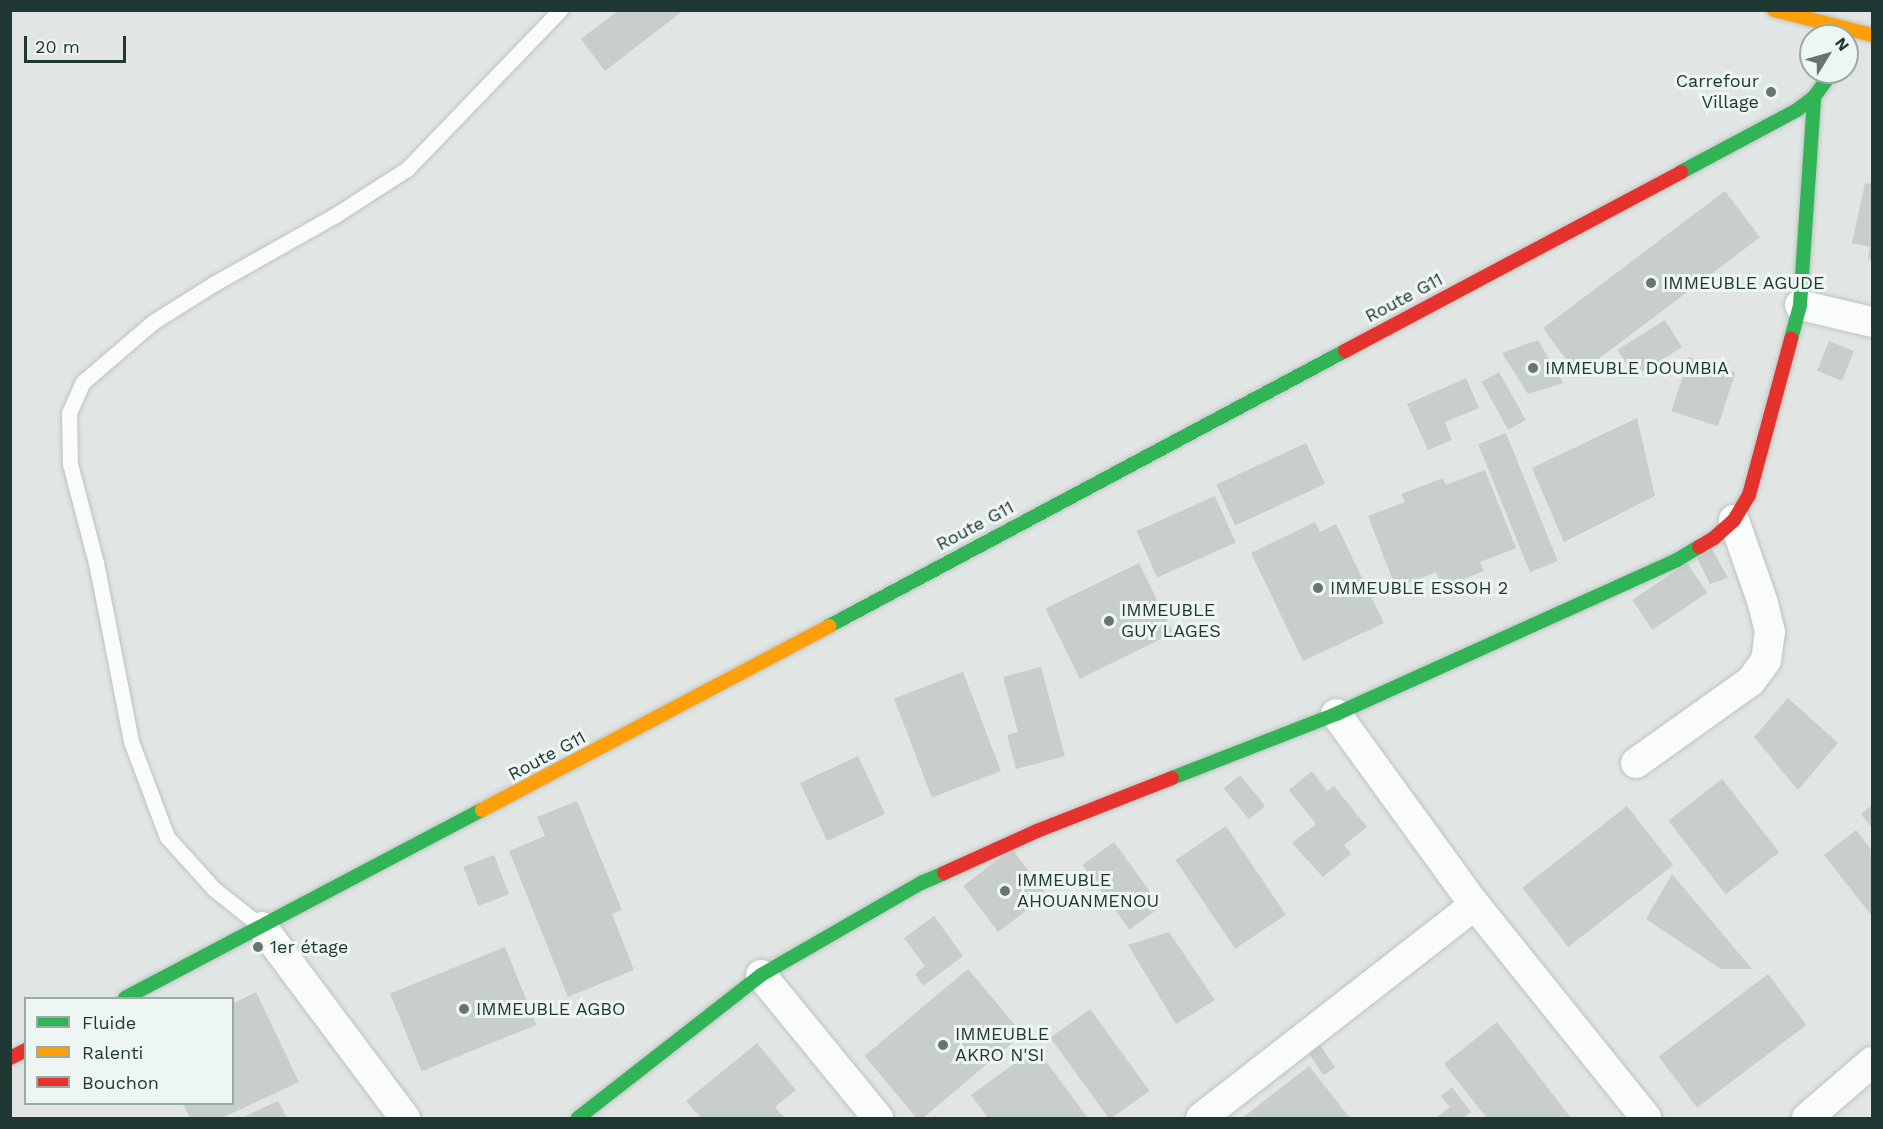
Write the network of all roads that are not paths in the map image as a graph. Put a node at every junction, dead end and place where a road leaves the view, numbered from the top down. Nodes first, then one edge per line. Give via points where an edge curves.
1 (560, 10) edge
2 (1774, 10) edge
3 (1820, 24) edge
4 (1823, 84) edge
5 (1814, 97) junction
6 (1800, 305) junction
7 (1872, 322) edge
8 (1734, 520) junction
9 (1336, 714) junction
10 (1636, 763) dead end
11 (1474, 905) junction
12 (262, 927) junction
13 (761, 975) junction
14 (128, 997) edge
15 (24, 1051) edge
16 (10, 1058) edge
17 (1872, 1062) edge
18 (405, 1119) edge
19 (578, 1119) edge
20 (879, 1119) edge
21 (1201, 1119) edge
22 (1646, 1119) edge
23 (1807, 1119) edge

1 - 12 lane via 407,169 153,322 83,382 69,413 70,464 96,563 131,741 167,837 214,889
2 - 3 street
4 - 5 street, Route G11
5 - 6 street
5 - 12 street, Route G11 via 1797,110
6 - 7 street
6 - 8 street via 1749,495
8 - 9 street via 1714,538 1677,560
8 - 10 street via 1770,632 1766,660 1751,681
9 - 11 street
9 - 13 street via 1037,831 921,883
11 - 21 street
11 - 22 street
12 - 14 street, Route G11
12 - 18 street
13 - 19 street
13 - 20 street
15 - 16 street
17 - 23 street

